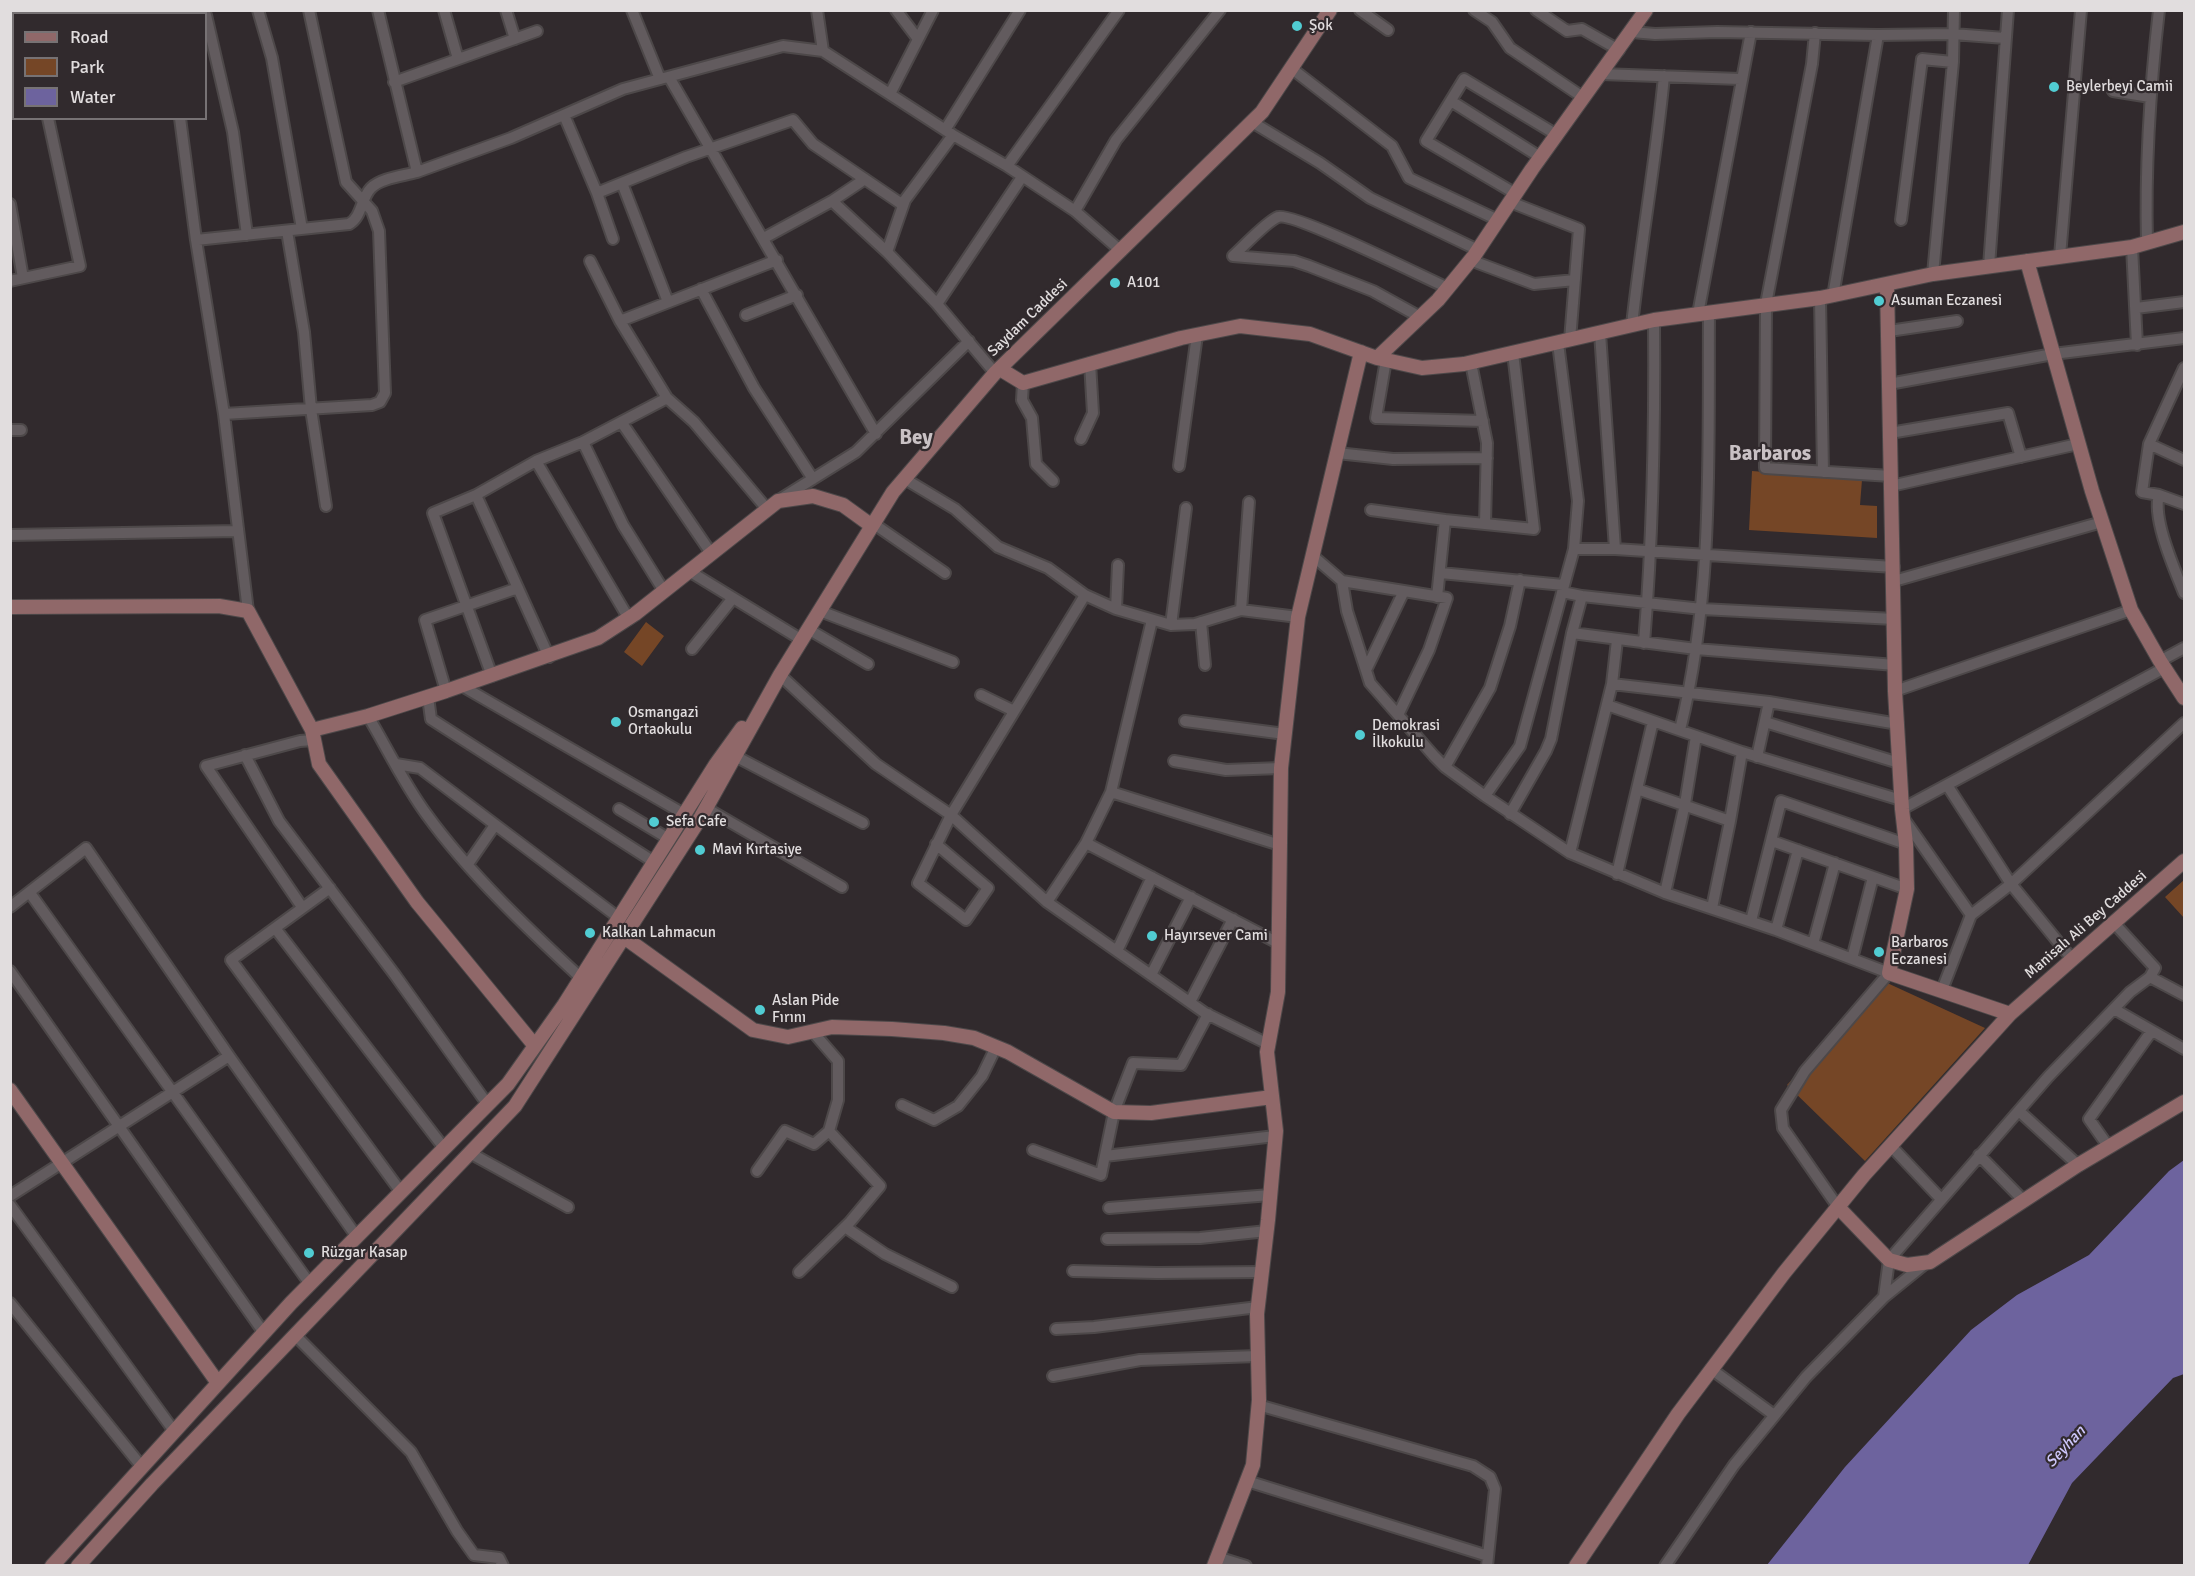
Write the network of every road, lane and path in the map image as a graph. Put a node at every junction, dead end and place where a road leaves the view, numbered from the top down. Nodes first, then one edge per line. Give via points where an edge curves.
1 (258, 10) edge
2 (309, 10) edge
3 (378, 10) edge
4 (444, 10) edge
5 (506, 10) edge
6 (632, 10) edge
7 (817, 10) edge
8 (896, 10) edge
9 (933, 10) edge
10 (1020, 10) edge
11 (1119, 10) edge
12 (1220, 10) edge
13 (1330, 10) edge
14 (1360, 10) edge
15 (1474, 10) edge
16 (1536, 10) edge
17 (1954, 10) edge
18 (2008, 10) edge
19 (2081, 10) edge
20 (2159, 10) edge
21 (1642, 12) edge
22 (207, 22) edge
23 (1388, 30) dead end
24 (537, 31) dead end
25 (1632, 32) junction
26 (1751, 32) junction
27 (1815, 33) junction
28 (1953, 34) junction
29 (1878, 35) junction
30 (2005, 38) junction
31 (514, 39) junction
32 (918, 39) junction
33 (1619, 50) junction
34 (824, 51) junction
35 (458, 60) junction
36 (1953, 62) junction
37 (1292, 68) junction
38 (1601, 74) junction
39 (1664, 76) junction
40 (664, 78) junction
41 (1740, 79) junction
42 (394, 82) junction
43 (2114, 91) dead end
44 (890, 94) junction
45 (2150, 97) junction
46 (1584, 98) junction
47 (1451, 101) junction
48 (564, 115) junction
49 (48, 120) edge
50 (180, 120) edge
51 (1252, 123) junction
52 (949, 132) junction
53 (1557, 135) junction
54 (711, 148) junction
55 (1540, 157) junction
56 (1007, 166) junction
57 (417, 172) junction
58 (1022, 177) junction
59 (865, 179) junction
60 (622, 183) junction
61 (597, 193) junction
62 (1513, 198) junction
63 (364, 200) junction
64 (832, 201) junction
65 (10, 204) edge
66 (903, 205) junction
67 (1075, 212) junction
68 (1498, 220) junction
69 (1901, 220) dead end
70 (302, 229) junction
71 (287, 231) junction
72 (2184, 232) edge
73 (247, 235) junction
74 (764, 238) junction
75 (613, 239) dead end
76 (196, 240) junction
77 (2147, 243) junction
78 (2132, 247) junction
79 (1121, 251) junction
80 (887, 252) junction
81 (1474, 255) junction
82 (2060, 256) junction
83 (777, 260) junction
84 (591, 261) dead end
85 (2027, 261) junction
86 (1989, 266) junction
87 (1933, 274) junction
88 (23, 278) junction
89 (1575, 280) junction
90 (10, 281) edge
91 (1887, 285) junction
92 (1448, 288) junction
93 (701, 289) junction
94 (797, 295) junction
95 (1827, 297) junction
96 (668, 302) junction
97 (2184, 302) edge
98 (937, 304) junction
99 (1766, 304) junction
100 (2136, 308) junction
101 (1704, 313) junction
102 (746, 315) dead end
103 (1420, 317) junction
104 (1654, 320) junction
105 (620, 321) junction
106 (1957, 321) dead end
107 (1632, 325) junction
108 (1889, 331) junction
109 (1600, 333) junction
110 (1197, 335) junction
111 (2184, 338) edge
112 (969, 341) junction
113 (1564, 342) junction
114 (2137, 345) junction
115 (1361, 352) junction
116 (1513, 353) junction
117 (2053, 354) junction
118 (1381, 359) junction
119 (1090, 363) junction
120 (1471, 363) junction
121 (2184, 368) edge
122 (998, 371) junction
123 (1023, 383) junction
124 (1889, 384) junction
125 (2179, 392) edge
126 (667, 398) junction
127 (311, 409) junction
128 (224, 414) junction
129 (1483, 421) junction
130 (622, 423) junction
131 (1890, 433) junction
132 (876, 434) junction
133 (1081, 439) dead end
134 (583, 442) junction
135 (2078, 444) junction
136 (2150, 444) junction
137 (1337, 453) junction
138 (2020, 457) junction
139 (1487, 458) junction
140 (2184, 460) edge
141 (536, 461) junction
142 (1179, 466) dead end
143 (1823, 472) junction
144 (813, 479) junction
145 (905, 479) junction
146 (1053, 481) dead end
147 (1891, 481) junction
148 (476, 495) junction
149 (2159, 495) junction
150 (1249, 502) dead end
151 (2184, 504) edge
152 (772, 505) junction
153 (326, 506) dead end
154 (1186, 508) dead end
155 (1371, 510) dead end
156 (1445, 520) junction
157 (2102, 522) junction
158 (1485, 524) junction
159 (873, 525) junction
160 (237, 531) junction
161 (10, 535) edge
162 (1574, 549) junction
163 (1615, 549) junction
164 (711, 553) junction
165 (1651, 553) junction
166 (1313, 556) junction
167 (1707, 556) junction
168 (1118, 565) dead end
169 (1894, 567) junction
170 (689, 571) junction
171 (945, 573) dead end
172 (1441, 573) junction
173 (1520, 580) junction
174 (1342, 581) junction
175 (1894, 581) junction
176 (518, 588) junction
177 (1563, 588) junction
178 (664, 591) junction
179 (1404, 591) junction
180 (2184, 593) edge
181 (1085, 595) junction
182 (1582, 596) junction
183 (1437, 597) junction
184 (733, 598) junction
185 (1647, 603) junction
186 (10, 607) edge
187 (468, 607) junction
188 (1116, 609) junction
189 (1702, 609) junction
190 (1241, 610) junction
191 (2131, 610) junction
192 (248, 611) junction
193 (820, 611) junction
194 (1298, 617) junction
195 (628, 619) junction
196 (1894, 619) junction
197 (1152, 620) junction
198 (1201, 622) junction
199 (1171, 625) junction
200 (1572, 633) junction
201 (805, 634) junction
202 (1617, 640) junction
203 (1644, 643) junction
204 (2184, 648) edge
205 (692, 649) dead end
206 (1696, 649) junction
207 (549, 657) junction
208 (953, 662) dead end
209 (868, 664) dead end
210 (2162, 664) junction
211 (1205, 665) dead end
212 (1895, 665) junction
213 (1366, 670) junction
214 (780, 675) junction
215 (492, 676) junction
216 (1612, 684) junction
217 (462, 686) junction
218 (446, 691) junction
219 (1895, 691) junction
220 (1689, 694) junction
221 (981, 695) dead end
222 (428, 697) junction
223 (2184, 698) edge
224 (1769, 702) junction
225 (1607, 705) junction
226 (1014, 711) junction
227 (1398, 715) junction
228 (368, 716) junction
229 (1185, 721) dead end
230 (1653, 721) junction
231 (1765, 723) junction
232 (2184, 723) edge
233 (1898, 724) junction
234 (1680, 730) junction
235 (1285, 734) junction
236 (313, 735) junction
237 (1696, 736) junction
238 (1742, 752) junction
239 (245, 755) junction
240 (735, 756) junction
241 (1757, 757) junction
242 (1174, 760) dead end
243 (1899, 763) junction
244 (396, 764) junction
245 (1445, 767) junction
246 (1281, 768) junction
247 (1947, 785) junction
248 (1637, 789) junction
249 (1111, 792) junction
250 (1485, 796) junction
251 (1685, 804) junction
252 (706, 808) junction
253 (619, 809) dead end
254 (1902, 809) junction
255 (684, 814) junction
256 (951, 814) junction
257 (1510, 814) junction
258 (1730, 821) junction
259 (862, 823) dead end
260 (495, 825) junction
261 (669, 839) junction
262 (1772, 841) junction
263 (1086, 843) junction
264 (936, 844) junction
265 (1906, 844) junction
266 (1280, 846) junction
267 (1798, 850) junction
268 (1570, 853) junction
269 (654, 861) junction
270 (2184, 861) edge
271 (1835, 863) junction
272 (468, 864) junction
273 (1617, 874) junction
274 (1152, 877) junction
275 (1873, 877) junction
276 (2011, 884) junction
277 (842, 887) dead end
278 (330, 888) junction
279 (1907, 889) junction
280 (30, 893) junction
281 (1665, 893) junction
282 (1191, 897) junction
283 (1047, 902) junction
284 (10, 907) edge
285 (302, 907) junction
286 (1712, 908) junction
287 (1971, 915) junction
288 (619, 918) junction
289 (1233, 919) junction
290 (1751, 921) junction
291 (2114, 922) junction
292 (274, 927) junction
293 (1776, 930) junction
294 (624, 937) junction
295 (1278, 943) junction
296 (1813, 944) junction
297 (1117, 951) junction
298 (1852, 959) junction
299 (2072, 959) junction
300 (10, 971) edge
301 (1889, 973) junction
302 (1151, 975) junction
303 (2150, 977) junction
304 (581, 978) junction
305 (1942, 990) junction
306 (2184, 995) edge
307 (1191, 1002) junction
308 (2114, 1009) junction
309 (1208, 1014) junction
310 (2010, 1014) junction
311 (813, 1032) junction
312 (2151, 1032) junction
313 (1268, 1044) junction
314 (535, 1046) junction
315 (996, 1047) junction
316 (2184, 1050) edge
317 (229, 1056) junction
318 (10, 1090) edge
319 (172, 1092) junction
320 (1272, 1097) junction
321 (2184, 1102) edge
322 (488, 1105) junction
323 (902, 1105) dead end
324 (2019, 1111) junction
325 (1114, 1112) junction
326 (120, 1125) junction
327 (829, 1131) junction
328 (1275, 1136) junction
329 (1891, 1146) junction
330 (2108, 1146) junction
331 (444, 1148) junction
332 (1034, 1150) dead end
333 (470, 1153) junction
334 (1980, 1155) junction
335 (1105, 1156) junction
336 (62, 1162) junction
337 (2078, 1165) junction
338 (757, 1171) dead end
339 (401, 1192) junction
340 (1270, 1195) junction
341 (10, 1196) edge
342 (1941, 1199) junction
343 (2023, 1200) junction
344 (10, 1205) edge
345 (568, 1207) dead end
346 (1838, 1207) junction
347 (1109, 1208) dead end
348 (845, 1227) junction
349 (1267, 1231) junction
350 (357, 1237) junction
351 (1107, 1239) dead end
352 (1889, 1260) junction
353 (1927, 1262) junction
354 (1073, 1271) dead end
355 (799, 1272) dead end
356 (1262, 1272) junction
357 (310, 1284) junction
358 (951, 1287) dead end
359 (1884, 1297) junction
360 (10, 1303) edge
361 (1258, 1307) junction
362 (1056, 1329) dead end
363 (264, 1333) junction
364 (295, 1335) junction
365 (1258, 1356) junction
366 (1711, 1370) junction
367 (1053, 1376) dead end
368 (219, 1383) junction
369 (1258, 1405) junction
370 (1774, 1415) junction
371 (174, 1431) junction
372 (142, 1467) junction
373 (1247, 1481) junction
374 (1216, 1561) edge
375 (1487, 1561) edge
376 (52, 1566) edge
377 (78, 1566) edge
378 (503, 1566) edge
379 (1246, 1566) edge
380 (1576, 1566) edge
381 (1665, 1566) edge

1 - 70 street via 272,58
2 - 63 street via 346,182
3 - 42 street
4 - 35 street
5 - 31 street
6 - 40 street
7 - 34 street
8 - 32 street
9 - 32 street
10 - 52 street
11 - 56 street
12 - 67 street via 1116,140
13 - 37 street, Saydam Caddesi
14 - 23 street
15 - 46 street via 1492,22 1510,48
16 - 33 street via 1567,31 1582,29
17 - 28 street
18 - 30 street
19 - 82 street
20 - 45 street
21 - 25 street
22 - 73 street via 233,132
24 - 31 street
25 - 26 street
25 - 33 street
26 - 27 street
26 - 41 street
27 - 29 street
27 - 99 street
28 - 29 street
28 - 30 street
28 - 36 street
29 - 95 street
30 - 86 street
31 - 35 street
32 - 44 street
33 - 38 street
34 - 40 street via 783,46
34 - 44 street
35 - 42 street
36 - 69 street via 1922,59
36 - 87 street
37 - 51 street, Saydam Caddesi
37 - 68 street via 1392,146 1409,178
38 - 39 street
38 - 46 street
39 - 41 street
39 - 107 street
40 - 48 street via 623,89
40 - 54 street
41 - 101 street
42 - 57 street
43 - 45 street
44 - 52 street
45 - 77 street
46 - 53 street
47 - 53 street via 1464,79
47 - 55 street
47 - 62 street via 1426,141
48 - 57 street
48 - 61 street
49 - 88 street via 80,266
50 - 76 street
51 - 79 street, Saydam Caddesi
51 - 81 street via 1370,198
52 - 56 street
52 - 66 street
53 - 55 street
54 - 59 street via 793,120 813,144
54 - 60 street
54 - 74 street
55 - 62 street
56 - 58 street
57 - 63 street via 375,185
58 - 67 street
58 - 98 street
59 - 64 street
59 - 66 street
60 - 61 street
60 - 96 street
61 - 75 street
62 - 68 street
62 - 89 street via 1579,229
63 - 70 street via 352,223
63 - 127 street via 379,231 385,393 380,402 372,405
64 - 74 street
64 - 80 street
65 - 88 street
66 - 80 street
67 - 79 street
68 - 81 street
70 - 71 street
71 - 73 street
71 - 127 street via 304,332
72 - 77 street
73 - 76 street
74 - 83 street
76 - 128 street
77 - 78 street
78 - 82 street
78 - 100 street
79 - 122 street, Saydam Caddesi
80 - 98 street
81 - 89 street via 1534,284
81 - 92 street
82 - 85 street
83 - 93 street
83 - 94 street
84 - 105 street
85 - 86 street
85 - 117 street
86 - 87 street
87 - 91 street
88 - 90 street
89 - 113 street
91 - 95 street
91 - 108 street
92 - 103 street
92 - 103 street via 1284,216 1274,220 1233,256 1310,266 1373,291
93 - 96 street
93 - 144 street via 754,388
94 - 102 street
94 - 132 street
95 - 99 street
95 - 143 street
96 - 105 street
97 - 100 street
98 - 112 street
99 - 101 street
99 - 143 street via 1765,468
100 - 114 street
101 - 104 street
101 - 167 street
103 - 118 street
104 - 107 street
104 - 165 street
105 - 126 street
106 - 108 street
107 - 109 street
108 - 124 street
109 - 113 street
109 - 163 street
110 - 115 street via 1240,326 1310,334
110 - 119 street
110 - 142 street
111 - 114 street
112 - 122 street
112 - 132 street
113 - 116 street
113 - 162 street via 1578,501
114 - 117 street
115 - 118 street
115 - 137 street
116 - 120 street
116 - 158 street via 1534,529
117 - 124 street
117 - 135 street
118 - 120 street via 1422,368
118 - 129 street via 1376,418
119 - 123 street
119 - 133 street via 1093,414
120 - 129 street
121 - 125 street
122 - 123 street
122 - 145 street, Saydam Caddesi
123 - 146 street via 1022,400 1032,418 1036,464
124 - 131 street
125 - 136 street
126 - 130 street
126 - 152 street
127 - 128 street
127 - 153 street
128 - 160 street
129 - 139 street
130 - 134 street
130 - 164 street
131 - 138 street via 2008,413
131 - 147 street
132 - 144 street via 856,452
134 - 141 street
134 - 178 street via 623,525
135 - 138 street
135 - 157 street
136 - 140 street
136 - 149 street via 2142,492
137 - 139 street via 1393,459
137 - 166 street
138 - 147 street
139 - 158 street
141 - 148 street
141 - 195 street
143 - 147 street
144 - 152 street
145 - 159 street, Saydam Caddesi
145 - 181 street via 955,509 998,547 1048,568
147 - 169 street
148 - 176 street
148 - 187 street via 433,513
149 - 151 street
149 - 180 street via 2158,514
150 - 190 street
152 - 159 street via 813,496 843,505
152 - 164 street
154 - 199 street
155 - 156 street
156 - 158 street
156 - 172 street
157 - 175 street
157 - 191 street
159 - 171 street
159 - 193 street, Saydam Caddesi
160 - 161 street
160 - 192 street
162 - 163 street
162 - 177 street
163 - 165 street
164 - 170 street
165 - 167 street
165 - 185 street
166 - 174 street
166 - 194 street
167 - 169 street
167 - 189 street
168 - 188 street
169 - 175 street
170 - 178 street
170 - 184 street
172 - 173 street
172 - 183 street
173 - 177 street
173 - 245 street via 1490,688
174 - 179 street
174 - 213 street
175 - 196 street
176 - 187 street
176 - 207 street
177 - 182 street
177 - 250 street via 1520,746
178 - 195 street
179 - 183 street
179 - 213 street
181 - 188 street
181 - 226 street
182 - 185 street
182 - 200 street
183 - 227 street via 1447,598 1429,650
184 - 201 street
184 - 205 street
185 - 189 street
185 - 203 street
186 - 192 street via 219,606
187 - 215 street
187 - 218 street via 425,620
188 - 197 street
189 - 196 street
189 - 206 street
190 - 194 street
190 - 198 street
191 - 210 street
191 - 219 street
192 - 236 street
193 - 201 street, Saydam Caddesi
193 - 208 street
194 - 235 street
195 - 207 street via 598,639
196 - 212 street
197 - 199 street
197 - 249 street
198 - 199 street
198 - 211 street
200 - 202 street
200 - 257 street via 1551,739
201 - 209 street
201 - 214 street, Saydam Caddesi
202 - 203 street
202 - 216 street
203 - 206 street
204 - 210 street
206 - 212 street
206 - 220 street
207 - 215 street
210 - 223 street
210 - 247 street
212 - 219 street
213 - 227 street via 1370,683
214 - 240 street
214 - 255 street
214 - 256 street via 876,764
215 - 217 street
216 - 220 street
216 - 225 street
217 - 218 street
217 - 255 street
218 - 222 street
219 - 233 street
220 - 224 street
220 - 234 street
221 - 226 street
222 - 228 street
222 - 269 street via 431,719
224 - 231 street
224 - 233 street
225 - 230 street
225 - 268 street
226 - 256 street
227 - 245 street
228 - 236 street
228 - 244 street
229 - 235 street
230 - 234 street
230 - 248 street
231 - 241 street
231 - 243 street
232 - 276 street
233 - 243 street
234 - 237 street
235 - 246 street
236 - 239 street
236 - 314 street via 319,764 417,902
237 - 238 street
237 - 251 street
238 - 241 street
238 - 258 street
239 - 278 street via 279,821
239 - 285 street via 206,766
240 - 252 street
240 - 259 street
241 - 254 street
242 - 246 street via 1226,770
243 - 254 street
244 - 260 street via 420,768
244 - 272 street via 426,814
245 - 250 street
246 - 266 street
247 - 254 street
247 - 276 street
248 - 251 street
248 - 273 street
249 - 263 street
249 - 266 street
250 - 257 street
251 - 258 street
251 - 281 street
252 - 277 street
252 - 294 street
253 - 261 street
254 - 265 street
254 - 287 street
255 - 261 street
256 - 264 street
256 - 283 street
257 - 268 street
258 - 286 street
260 - 272 street
260 - 288 street
261 - 269 street
262 - 265 street via 1781,801
262 - 267 street
262 - 290 street
263 - 274 street
263 - 283 street
264 - 264 street via 988,888 966,920 918,883
265 - 279 street
266 - 295 street
267 - 271 street
267 - 293 street
268 - 273 street
269 - 288 street
270 - 291 street, Manisalı Ali Bey Caddesi
271 - 275 street
271 - 296 street
272 - 304 street
273 - 281 street
274 - 282 street
274 - 297 street
275 - 279 street
275 - 298 street
276 - 287 street
276 - 299 street
278 - 285 street
278 - 322 street
279 - 301 street
280 - 284 street
280 - 317 street via 86,848
280 - 319 street
281 - 286 street
282 - 289 street
282 - 302 street
283 - 297 street
285 - 292 street
286 - 290 street
287 - 305 street
288 - 304 street
289 - 295 street
289 - 307 street
290 - 293 street
291 - 299 street, Manisalı Ali Bey Caddesi
291 - 303 street via 2155,968
292 - 331 street
292 - 339 street via 231,960
293 - 296 street
294 - 311 street via 753,1030 788,1037
294 - 333 street via 515,1106
295 - 313 street via 1278,992
296 - 298 street
297 - 302 street
298 - 301 street
299 - 310 street, Manisalı Ali Bey Caddesi
300 - 326 street
301 - 305 street
301 - 346 street via 1804,1071 1781,1110 1784,1128
302 - 307 street
303 - 306 street
303 - 308 street
304 - 314 street
305 - 310 street
307 - 309 street
308 - 312 street
308 - 324 street
309 - 313 street
309 - 325 street via 1181,1065 1133,1063
310 - 329 street, Manisalı Ali Bey Caddesi
311 - 315 street via 832,1027 944,1033
311 - 327 street via 838,1061 838,1100
312 - 316 street
312 - 330 street via 2089,1119
313 - 320 street
314 - 322 street
315 - 323 street via 982,1076 958,1106 934,1120
315 - 325 street
317 - 319 street
317 - 350 street
318 - 336 street
319 - 326 street
319 - 357 street
320 - 325 street via 1151,1113
320 - 328 street
321 - 330 street
322 - 331 street
324 - 334 street
324 - 337 street
325 - 335 street
326 - 336 street
326 - 363 street
327 - 338 street via 814,1144 785,1131
327 - 348 street via 880,1186
328 - 335 street
328 - 340 street
329 - 342 street
329 - 346 street, Manisalı Ali Bey Caddesi
330 - 337 street
331 - 339 street
332 - 335 street via 1101,1175
333 - 345 street
333 - 364 street
334 - 342 street
334 - 343 street
336 - 341 street
336 - 368 street
337 - 343 street
339 - 350 street
340 - 347 street
340 - 349 street
342 - 352 street
343 - 353 street
344 - 371 street
346 - 352 street
346 - 366 street, Manisalı Ali Bey Caddesi
348 - 355 street
348 - 358 street via 885,1254
349 - 351 street via 1200,1238
349 - 356 street
350 - 357 street
352 - 353 street via 1907,1265
352 - 359 street
353 - 359 street
354 - 356 street
356 - 361 street
357 - 363 street
359 - 370 street
360 - 372 street
361 - 362 street
361 - 365 street
363 - 368 street
364 - 377 street
364 - 378 street via 411,1452 474,1555 499,1558
365 - 367 street via 1140,1360
365 - 369 street
366 - 370 street
366 - 380 street, Manisalı Ali Bey Caddesi
368 - 371 street
369 - 373 street via 1253,1464
369 - 375 street via 1473,1466 1490,1477 1495,1489
370 - 381 street via 1734,1465
371 - 372 street
372 - 376 street
373 - 374 street
373 - 375 street
374 - 379 street

